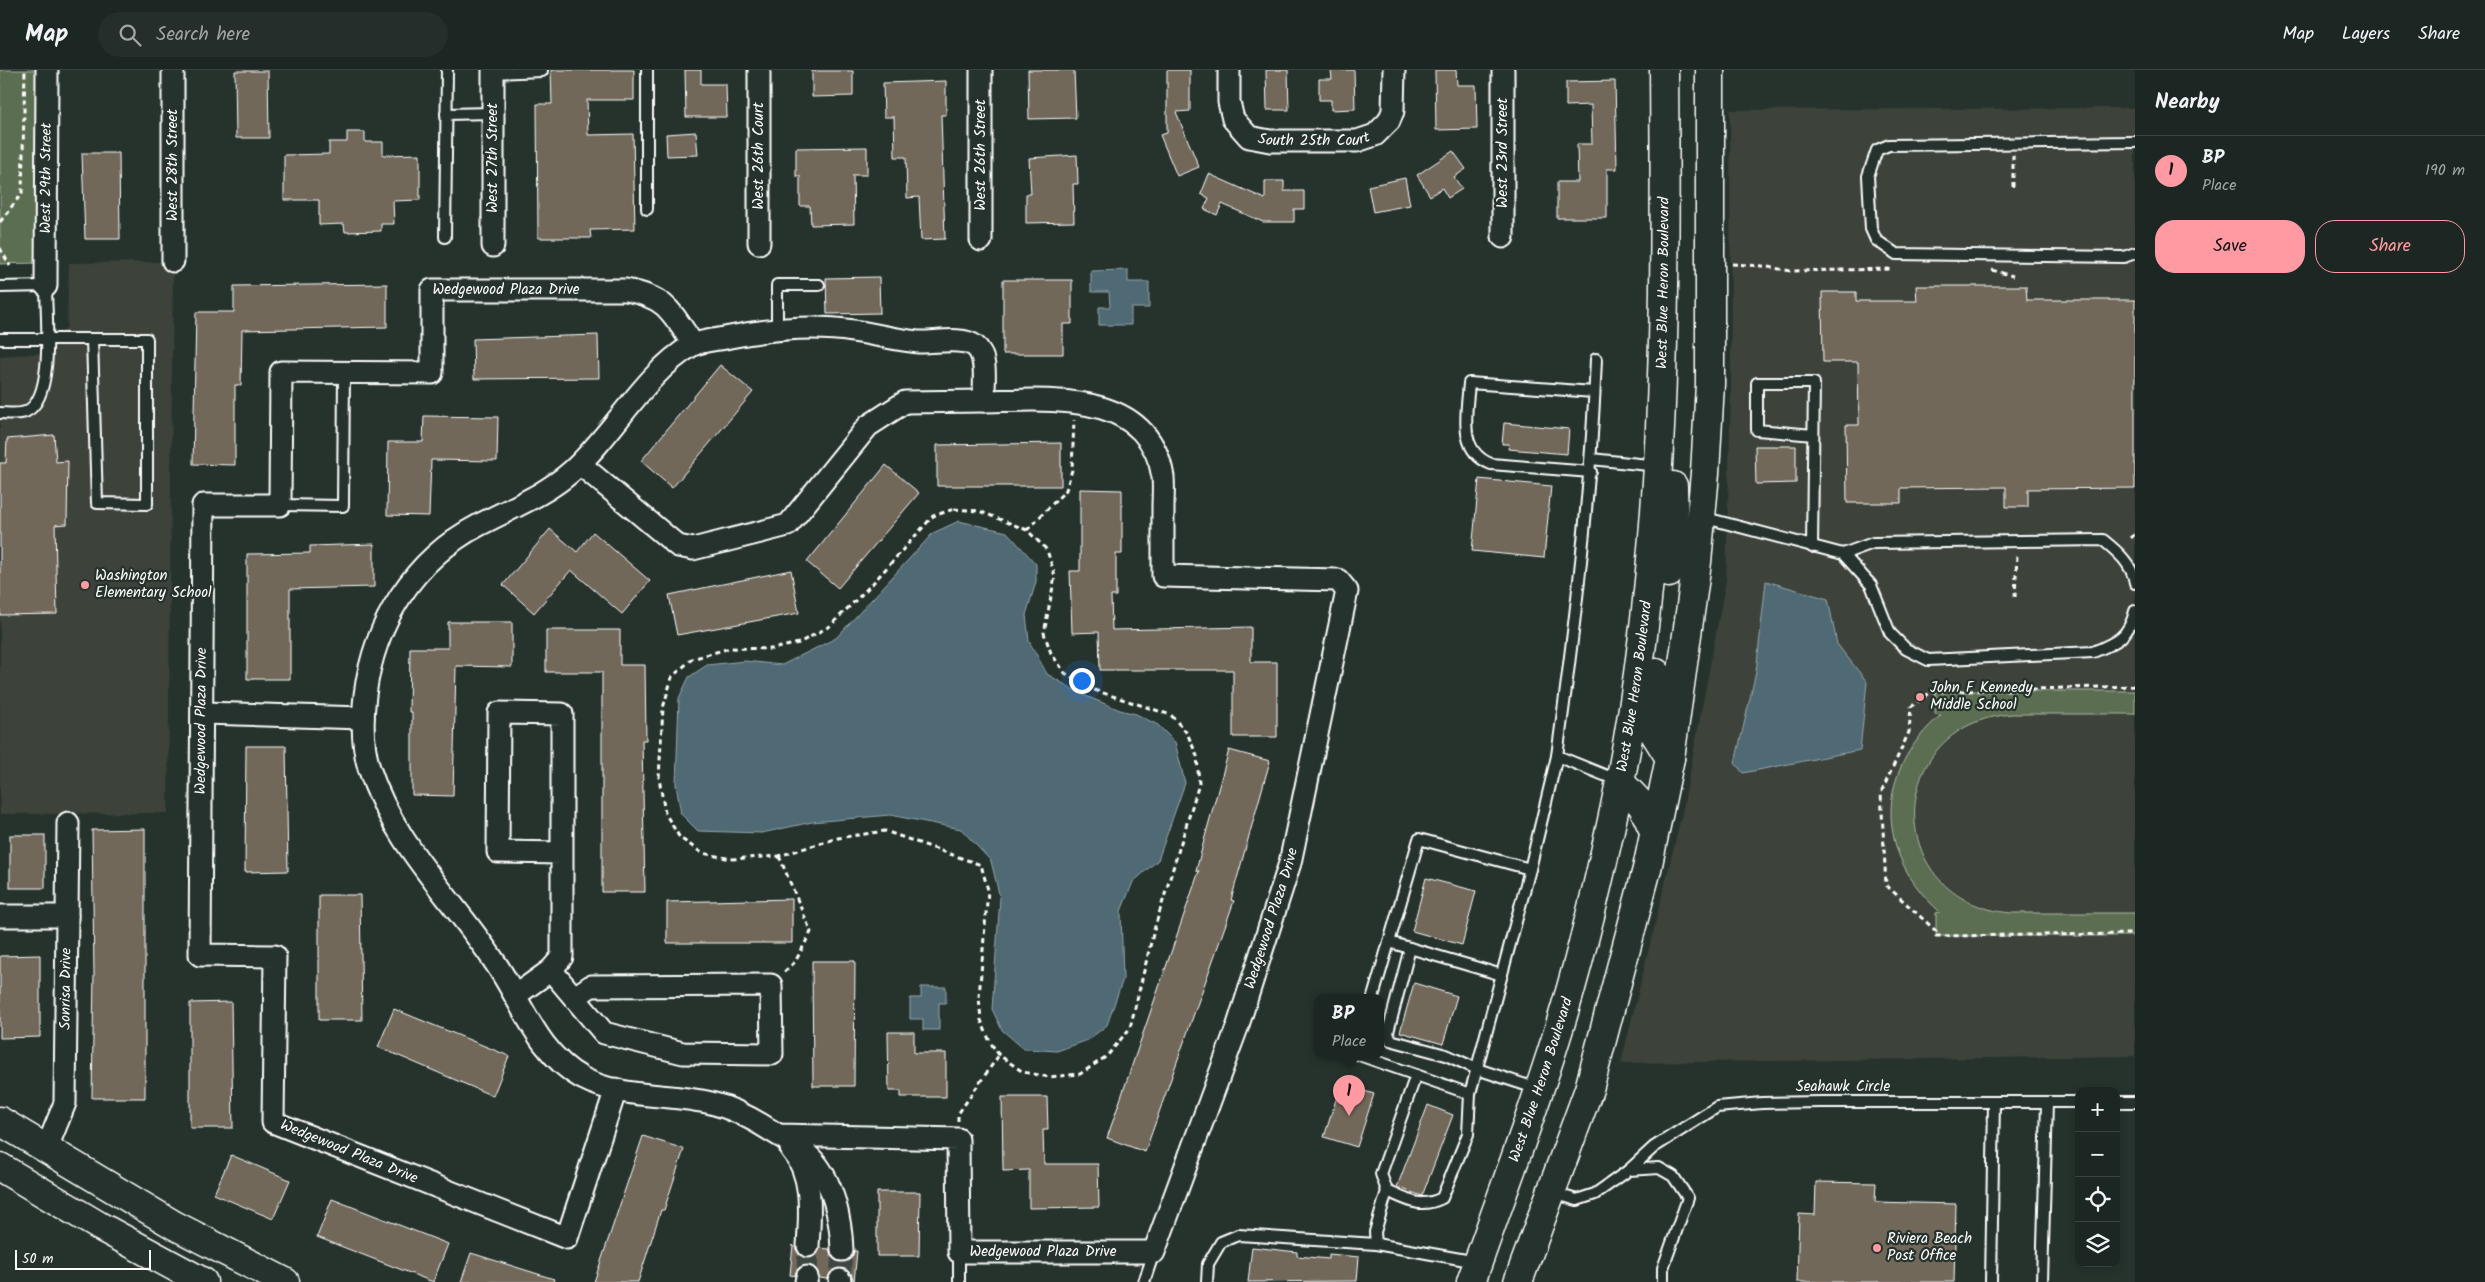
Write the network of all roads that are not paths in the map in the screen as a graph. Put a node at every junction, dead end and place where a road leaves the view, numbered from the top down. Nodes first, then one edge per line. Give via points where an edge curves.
1 (47, 70) edge
2 (173, 70) edge
3 (447, 70) edge
4 (542, 70) edge
5 (647, 70) edge
6 (759, 70) edge
7 (981, 70) edge
8 (1229, 70) edge
9 (1394, 70) edge
10 (1503, 70) edge
11 (1664, 70) edge
12 (1710, 70) edge
13 (493, 71) edge
14 (493, 113) junction
15 (446, 114) junction
16 (2135, 142) edge
17 (647, 209) dead end
18 (445, 237) dead end
19 (1503, 237) dead end
20 (981, 240) dead end
21 (759, 243) dead end
22 (493, 246) dead end
23 (2135, 253) edge
24 (174, 260) dead end
25 (819, 285) dead end
26 (0, 286) edge
27 (46, 286) junction
28 (777, 329) junction
29 (0, 339) edge
30 (45, 339) junction
31 (92, 339) junction
32 (693, 344) junction
33 (1596, 359) dead end
34 (344, 373) junction
35 (1594, 392) junction
36 (984, 401) junction
37 (0, 413) edge
38 (1814, 434) junction
39 (1591, 459) junction
40 (580, 464) junction
41 (1659, 466) junction
42 (1591, 472) junction
43 (280, 505) junction
44 (1701, 517) junction
45 (1812, 546) junction
46 (1843, 554) junction
47 (2135, 583) edge
48 (2135, 611) edge
49 (202, 713) junction
50 (363, 718) junction
51 (1557, 756) junction
52 (1670, 758) junction
53 (1620, 782) junction
54 (68, 823) dead end
55 (1654, 832) junction
56 (562, 853) junction
57 (1530, 869) junction
58 (0, 916) edge
59 (67, 916) junction
60 (1389, 942) junction
61 (1410, 948) junction
62 (551, 970) junction
63 (1502, 975) junction
64 (1374, 994) edge
65 (516, 995) junction
66 (575, 997) junction
67 (1370, 1059) edge
68 (1477, 1070) junction
69 (1416, 1074) junction
70 (616, 1089) junction
71 (1539, 1089) junction
72 (1470, 1094) junction
73 (1994, 1102) junction
74 (2047, 1102) junction
75 (2075, 1102) edge
76 (2120, 1102) edge
77 (2135, 1102) edge
78 (0, 1121) edge
79 (779, 1136) junction
80 (46, 1150) junction
81 (0, 1166) edge
82 (1629, 1170) junction
83 (1387, 1191) junction
84 (1551, 1192) junction
85 (1376, 1244) junction
86 (808, 1246) tunnel mouth
87 (842, 1250) tunnel mouth
88 (959, 1252) junction
89 (1154, 1252) junction
90 (1474, 1272) edge
91 (202, 1282) edge
92 (285, 1282) edge
93 (959, 1282) edge
94 (1144, 1282) edge
95 (1208, 1282) edge
96 (1518, 1282) edge
97 (1663, 1282) edge
98 (1991, 1282) edge
99 (2042, 1282) edge

1 - 27 street, West 29th Street
2 - 24 street, West 28th Street
3 - 15 lane
4 - 13 lane
5 - 17 lane
6 - 21 street, West 26th Court
7 - 20 street, West 26th Street
8 - 9 street, South 25th Court via 1230,110 1243,133 1262,141 1367,138 1382,129 1393,111
10 - 19 street, West 23rd Street
11 - 41 main road, West Blue Heron Boulevard via 1664,270
12 - 44 main road via 1710,384
13 - 14 street, West 27th Street
14 - 15 lane
14 - 22 street, West 27th Street
15 - 18 lane
16 - 23 lane via 1889,145 1877,150 1868,176 1871,229 1876,240 1896,254 2124,256
25 - 28 lane via 777,285
26 - 27 lane
27 - 30 lane
28 - 32 street
28 - 36 street via 848,330 918,342 965,342 976,346 983,358
29 - 30 lane
30 - 31 lane
30 - 37 lane via 46,380 39,401 26,412
31 - 31 lane via 97,503 147,504 147,339
32 - 34 street, Wedgewood Plaza Drive via 666,304 648,294 626,290 432,290 432,373
32 - 40 street via 665,367
33 - 35 lane
34 - 43 street, Wedgewood Plaza Drive via 281,372
34 - 43 lane via 343,506
35 - 39 lane
35 - 42 lane via 1469,383 1466,438 1480,460 1490,464
36 - 40 street, Wedgewood Plaza Drive via 905,402 868,426 788,525 693,549 678,546
36 - 89 street, Wedgewood Plaza Drive via 1091,404 1117,414 1140,429 1155,448 1163,478 1163,576 1338,580 1347,591 1290,863 1238,1025
38 - 38 lane via 1814,383 1757,383 1757,430
38 - 45 lane
39 - 41 lane
39 - 42 lane
40 - 50 street via 560,481 440,550 413,578 396,600 378,642 365,691
41 - 52 main road via 1672,478 1674,526 1651,716 1653,731
41 - 53 main road, West Blue Heron Boulevard via 1650,582
42 - 51 lane
43 - 49 street, Wedgewood Plaza Drive via 203,505
44 - 45 lane
44 - 52 main road
45 - 46 lane
46 - 47 lane via 1873,543 2103,540 2121,555 2134,574
46 - 48 lane via 1871,584 1890,633 1906,649 1928,660 2093,652 2114,644 2132,626
49 - 50 street
49 - 70 street, Wedgewood Plaza Drive via 200,955 275,956 273,1122 566,1238
50 - 65 street via 369,768 390,813 432,880 493,959
51 - 53 lane
51 - 57 lane
52 - 55 main road
53 - 55 main road via 1642,805
53 - 71 main road, West Blue Heron Boulevard via 1594,901
54 - 59 street, Sonrisa Drive
55 - 84 main road via 1618,986 1589,1089
56 - 56 street via 562,714 499,713 498,852
56 - 62 street via 562,957
57 - 60 lane via 1419,839
57 - 63 lane
58 - 59 street
59 - 80 street, Sonrisa Drive via 66,1103
60 - 61 lane
60 - 64 lane
61 - 63 lane
61 - 68 lane via 1388,1032 1390,1040 1446,1055
62 - 65 street
62 - 66 street
63 - 68 lane
65 - 70 street via 551,1054 580,1077
66 - 66 street via 604,1033 683,1053 772,1054 771,985 591,986
67 - 69 lane
68 - 71 lane
68 - 72 lane
69 - 72 lane
69 - 83 lane via 1381,1174
70 - 79 street via 711,1103
71 - 90 main road, West Blue Heron Boulevard
72 - 83 lane via 1468,1134 1442,1198 1429,1204 1413,1202
73 - 74 lane, Seahawk Circle
73 - 82 lane, Seahawk Circle via 1782,1102 1717,1107 1654,1147
73 - 98 lane
74 - 75 lane, Seahawk Circle
74 - 99 lane
76 - 77 lane
78 - 80 main road
79 - 86 street via 794,1152 807,1181 810,1202
79 - 87 street via 808,1155 824,1177 838,1215
79 - 88 street, Wedgewood Plaza Drive via 958,1139
80 - 92 main road via 216,1248
81 - 91 main road via 100,1227
82 - 84 lane, Seahawk Circle via 1595,1194 1577,1200
82 - 97 lane via 1659,1168 1673,1176 1688,1198 1663,1268
83 - 85 lane
84 - 96 main road
85 - 90 lane
85 - 95 lane via 1238,1235 1221,1242 1208,1264
88 - 89 street, Wedgewood Plaza Drive
88 - 93 lane
89 - 94 lane

